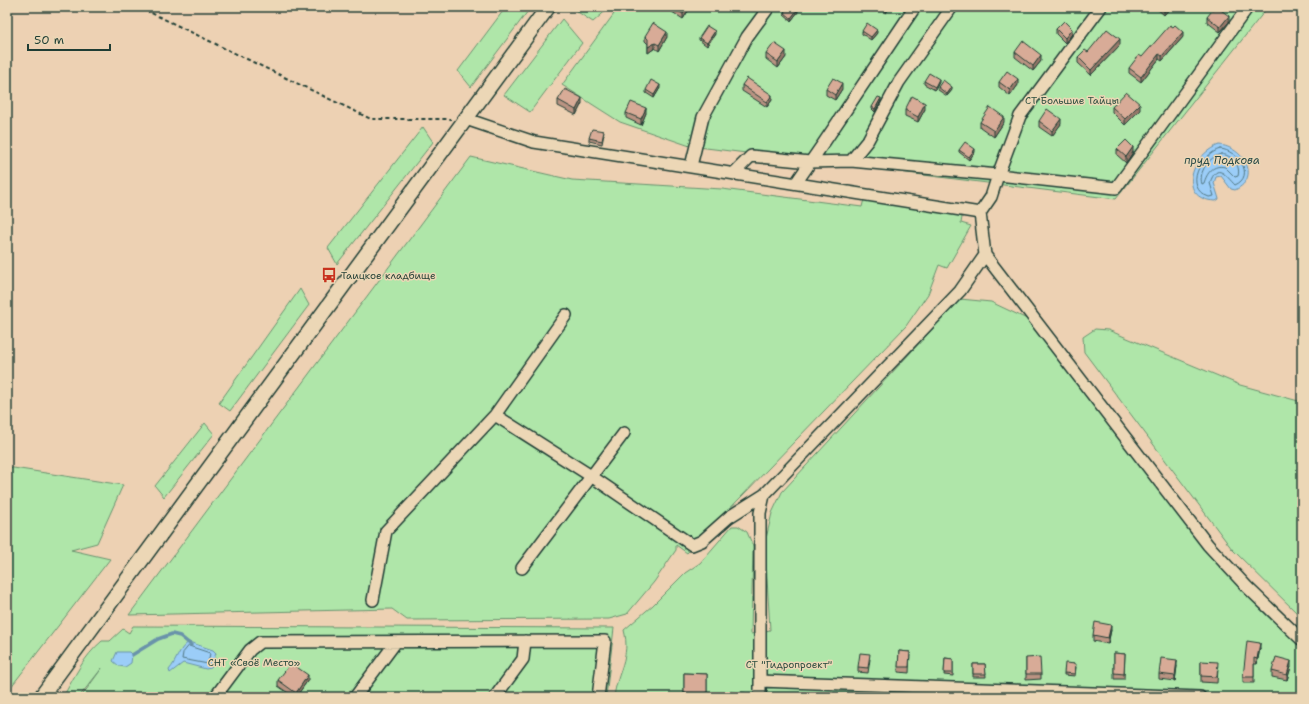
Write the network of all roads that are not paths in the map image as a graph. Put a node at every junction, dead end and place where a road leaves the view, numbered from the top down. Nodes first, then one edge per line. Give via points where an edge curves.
1 (548, 7) edge
2 (769, 7) edge
3 (915, 7) edge
4 (952, 7) edge
5 (1101, 7) edge
6 (1248, 7) edge
7 (466, 119) junction
8 (851, 161) junction
9 (810, 162) junction
10 (691, 166) junction
11 (734, 173) junction
12 (998, 175) junction
13 (796, 183) junction
14 (980, 213) junction
15 (985, 255) junction
16 (566, 315) dead end
17 (495, 415) junction
18 (624, 433) dead end
19 (591, 476) junction
20 (764, 495) junction
21 (522, 568) dead end
22 (373, 600) dead end
23 (1302, 640) edge
24 (525, 641) junction
25 (396, 642) junction
26 (760, 681) junction
27 (41, 697) edge
28 (215, 697) edge
29 (355, 697) edge
30 (495, 697) edge
31 (598, 697) edge
32 (760, 697) edge
33 (1200, 697) edge

1 - 7 main road
2 - 10 street via 747,37 703,117
3 - 9 street
4 - 8 street via 899,82 868,140
5 - 12 street via 1020,116
6 - 12 street via 1116,188
7 - 10 street via 534,142
7 - 27 main road
8 - 9 street
8 - 12 street
9 - 11 street via 751,156
9 - 13 street
10 - 11 street
11 - 13 street
12 - 14 street via 991,197
13 - 14 street
14 - 15 street
15 - 20 street via 960,292
15 - 23 street via 1208,545
16 - 17 street
17 - 19 street
17 - 22 street via 386,531
18 - 19 street
19 - 20 street via 692,545 702,541 729,517
19 - 21 street
20 - 26 street via 760,514
24 - 25 street
24 - 30 street via 523,659
24 - 31 street via 605,640
25 - 28 street via 260,642 250,650
25 - 29 street
26 - 32 street
26 - 33 street

